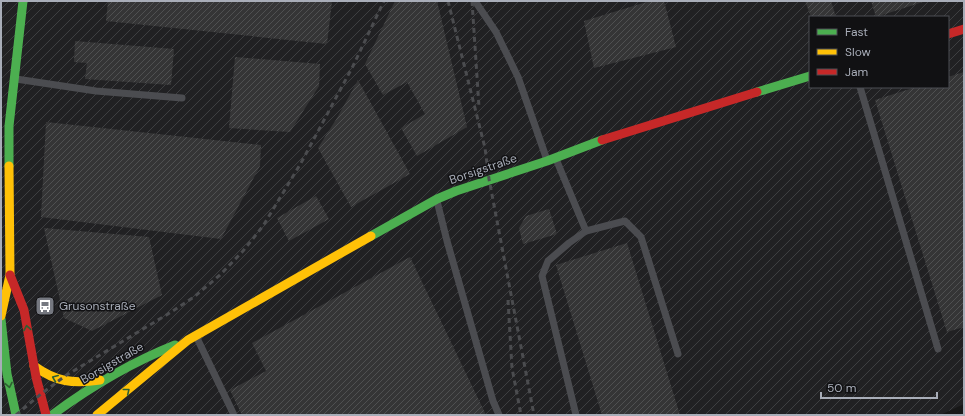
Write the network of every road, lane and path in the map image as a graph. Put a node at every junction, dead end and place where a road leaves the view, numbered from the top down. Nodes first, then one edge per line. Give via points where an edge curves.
1 (23, 1) edge
2 (475, 1) edge
3 (964, 29) edge
4 (949, 34) edge
5 (809, 76) edge
6 (14, 79) junction
7 (860, 88) edge
8 (182, 98) dead end
9 (551, 159) junction
10 (437, 199) junction
11 (586, 231) junction
12 (10, 275) junction
13 (1, 317) edge
14 (192, 338) junction
15 (938, 349) dead end
16 (678, 354) dead end
17 (34, 366) junction
18 (106, 379) junction
19 (16, 415) edge
20 (46, 415) edge
21 (52, 415) edge
22 (97, 415) edge
23 (234, 415) edge
24 (499, 415) edge
25 (576, 415) edge

1 - 6 main road
2 - 9 lane via 496,32 518,77
3 - 4 main road
5 - 9 main road, Borsigstraße via 616,135
6 - 8 lane via 96,91
6 - 12 main road via 9,126
7 - 15 lane
9 - 10 main road, Borsigstraße
9 - 11 lane
10 - 14 main road, Borsigstraße
10 - 24 lane
11 - 16 lane via 625,221 641,237
11 - 25 lane via 548,261 542,276
12 - 13 main road
17 -> 12 main road via 24,310
13 -> 19 main road via 7,374
14 - 18 main road, Borsigstraße via 152,354
22 -> 14 main road, Borsigstraße
14 - 23 lane
18 -> 17 main road via 86,383 67,382 42,373
17 - 20 main road
18 - 21 main road, Borsigstraße

